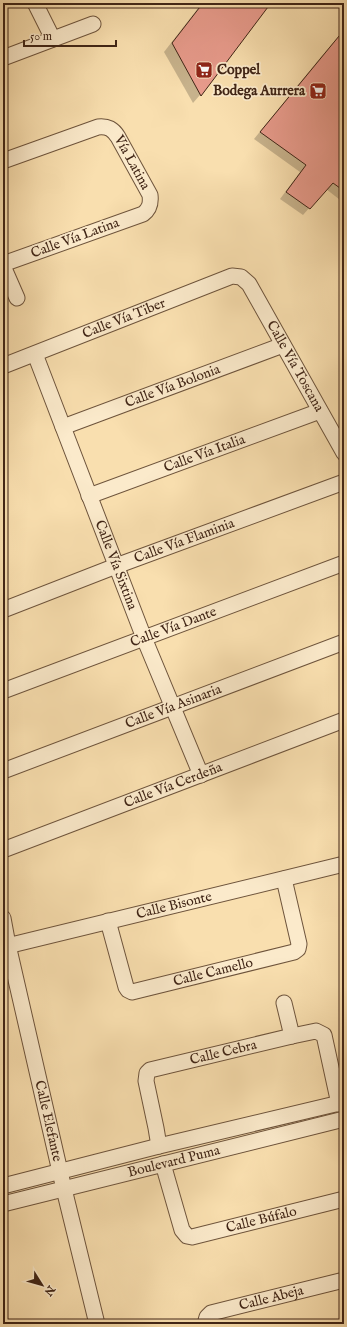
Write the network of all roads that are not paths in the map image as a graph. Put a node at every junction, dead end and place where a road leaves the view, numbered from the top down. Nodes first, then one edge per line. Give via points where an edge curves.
1 (35, 3) edge
2 (93, 24) dead end
3 (52, 39) junction
4 (3, 58) edge
5 (3, 161) edge
6 (147, 211) joint
7 (3, 265) edge
8 (246, 280) joint
9 (17, 298) dead end
10 (283, 345) junction
11 (35, 354) junction
12 (3, 366) edge
13 (320, 412) junction
14 (63, 427) junction
15 (344, 453) edge
16 (344, 482) edge
17 (90, 496) junction
18 (344, 564) edge
19 (116, 566) junction
20 (3, 610) edge
21 (144, 638) junction
22 (344, 642) edge
23 (3, 691) edge
24 (172, 706) junction
25 (344, 720) edge
26 (3, 770) edge
27 (201, 775) junction
28 (3, 850) edge
29 (344, 864) edge
30 (284, 879) junction
31 (3, 918) edge
32 (108, 921) junction
33 (6, 946) edge
34 (284, 1003) dead end
35 (292, 1036) junction
36 (342, 1103) edge
37 (344, 1120) edge
38 (159, 1146) junction
39 (163, 1164) junction
40 (61, 1171) junction
41 (3, 1186) edge
42 (64, 1189) junction
43 (344, 1200) edge
44 (3, 1204) edge
45 (344, 1280) edge
46 (97, 1324) edge
47 (205, 1324) edge

1 - 3 street
2 - 3 street
3 - 4 street
5 - 6 street, Vía Latina via 98,127 109,128 118,137 150,195 150,206
6 - 7 street, Calle Vía Latina
7 - 9 street
8 - 10 street, Calle Vía Toscana
8 - 11 street, Calle Vía Tiber via 232,276
10 - 13 street, Calle Vía Toscana
10 - 14 street, Calle Vía Bolonia
11 - 12 street, Calle Vía Tiber
11 - 14 street, Calle Vía Sixtina
13 - 15 street, Calle Vía Toscana
13 - 17 street, Calle Vía Italia
14 - 17 street, Calle Vía Sixtina
16 - 19 street, Calle Vía Flaminia
17 - 19 street, Calle Vía Sixtina
18 - 21 street, Calle Vía Dante
19 - 20 street, Calle Vía Flaminia
19 - 21 street, Calle Vía Sixtina
21 - 23 street, Calle Vía Dante
21 - 24 street, Calle Vía Sixtina
22 - 24 street, Calle Vía Asinaria
24 - 26 street, Calle Vía Asinaria
24 - 27 street, Calle Vía Sixtina
25 - 27 street, Calle Vía Cerdeña
27 - 28 street, Calle Vía Cerdeña
29 - 30 street, Calle Bisonte
30 - 32 street, Calle Bisonte
30 - 32 street, Calle Camello via 299,944 298,950 132,992 126,987
31 - 33 street, Calle Elefante
32 - 33 street, Calle Bisonte
33 - 40 street, Calle Elefante
34 - 35 street
35 - 36 street, Calle Cebra via 312,1031 320,1032 325,1038
35 - 38 street, Calle Cebra via 150,1070 146,1077
36 - 38 street, Boulevard Puma
37 - 39 street, Boulevard Puma
38 - 40 street, Boulevard Puma
39 - 42 street, Boulevard Puma
39 - 43 street, Calle Búfalo via 182,1230 187,1236 192,1237
40 - 41 street, Boulevard Puma
40 - 42 street, Calle Elefante
42 - 44 street, Boulevard Puma
42 - 46 street, Calle Elefante
45 - 47 street, Calle Abeja via 212,1313 207,1317

